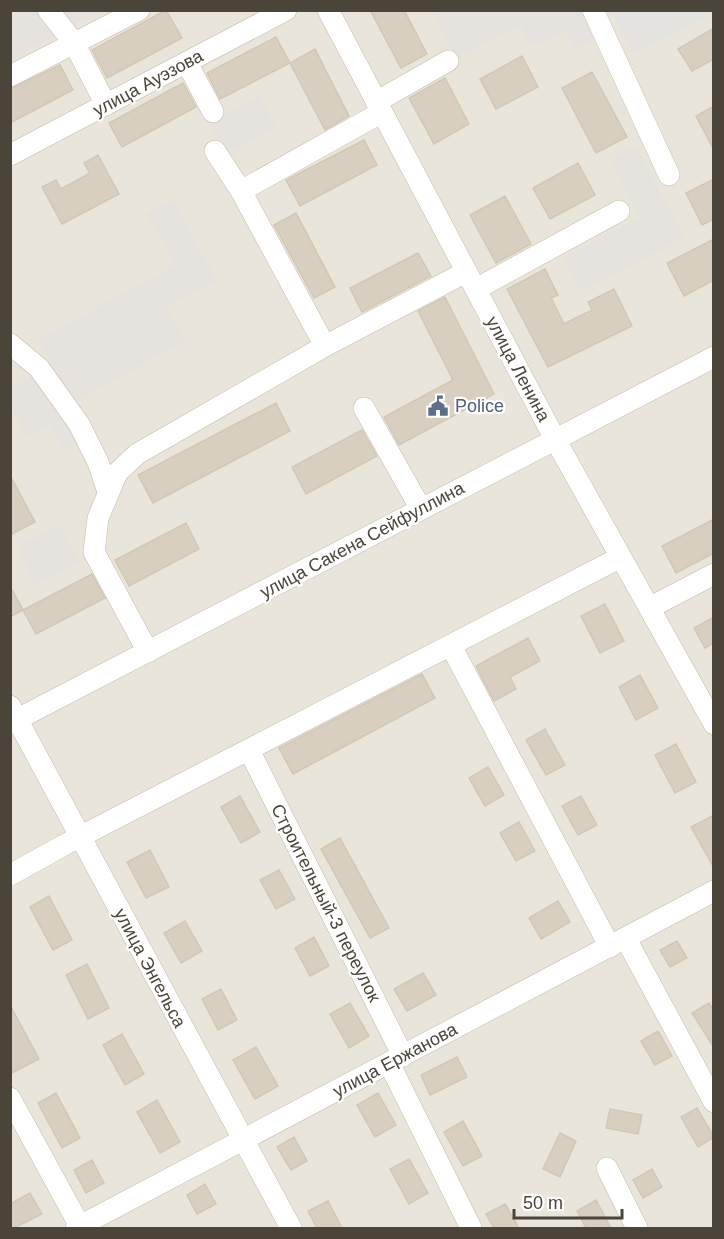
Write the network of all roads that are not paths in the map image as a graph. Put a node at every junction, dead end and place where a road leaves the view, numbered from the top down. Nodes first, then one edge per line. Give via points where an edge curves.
1 (48, 10) edge
2 (139, 10) edge
3 (286, 10) edge
4 (328, 10) edge
5 (593, 10) edge
6 (74, 43) junction
7 (448, 61) dead end
8 (187, 63) junction
9 (10, 76) edge
10 (106, 105) junction
11 (379, 107) junction
12 (213, 112) dead end
13 (215, 151) dead end
14 (10, 155) edge
15 (669, 175) dead end
16 (241, 191) junction
17 (619, 211) dead end
18 (471, 280) junction
19 (10, 344) edge
20 (325, 345) junction
21 (714, 357) edge
22 (364, 408) dead end
23 (555, 439) junction
24 (108, 492) junction
25 (421, 509) junction
26 (621, 557) junction
27 (714, 574) edge
28 (649, 608) junction
29 (450, 646) junction
30 (148, 652) junction
31 (13, 716) edge
32 (714, 724) edge
33 (249, 750) junction
34 (80, 837) junction
35 (10, 875) edge
36 (714, 891) edge
37 (618, 943) junction
38 (396, 1060) junction
39 (10, 1098) edge
40 (714, 1102) edge
41 (243, 1141) junction
42 (607, 1168) dead end
43 (79, 1228) edge
44 (291, 1228) edge
45 (471, 1228) edge
46 (637, 1228) edge

1 - 6 street
2 - 6 street
3 - 8 street, улица Ауэзова
4 - 11 street, улица Ленина
5 - 15 street
6 - 9 street
6 - 10 street
7 - 11 street
8 - 10 street, улица Ауэзова
8 - 12 street
10 - 14 street, улица Ауэзова
11 - 16 street
11 - 18 street, улица Ленина
13 - 16 street
16 - 20 street
17 - 18 street
18 - 20 street
18 - 23 street, улица Ленина
19 - 24 street via 39,368 79,423
20 - 24 street via 137,454 117,473
21 - 23 street, улица Сакена Сейфуллина
22 - 25 street
23 - 25 street, улица Сакена Сейфуллина
23 - 26 street, улица Ленина
24 - 30 street via 98,518 94,552
25 - 30 street, улица Сакена Сейфуллина
26 - 28 street, улица Ленина
26 - 29 street
27 - 28 street
28 - 32 street, улица Ленина
29 - 33 street
29 - 37 street
30 - 31 street, улица Сакена Сейфуллина
31 - 34 street, улица Энгельса
33 - 34 street
33 - 38 street, Строительный-3 переулок
34 - 35 street
34 - 41 street, улица Энгельса
36 - 37 street, улица Ержанова
37 - 38 street, улица Ержанова
37 - 40 street
38 - 41 street, улица Ержанова
38 - 45 street, Строительный-3 переулок
39 - 43 street
41 - 43 street, улица Ержанова
41 - 44 street, улица Энгельса
42 - 46 street

